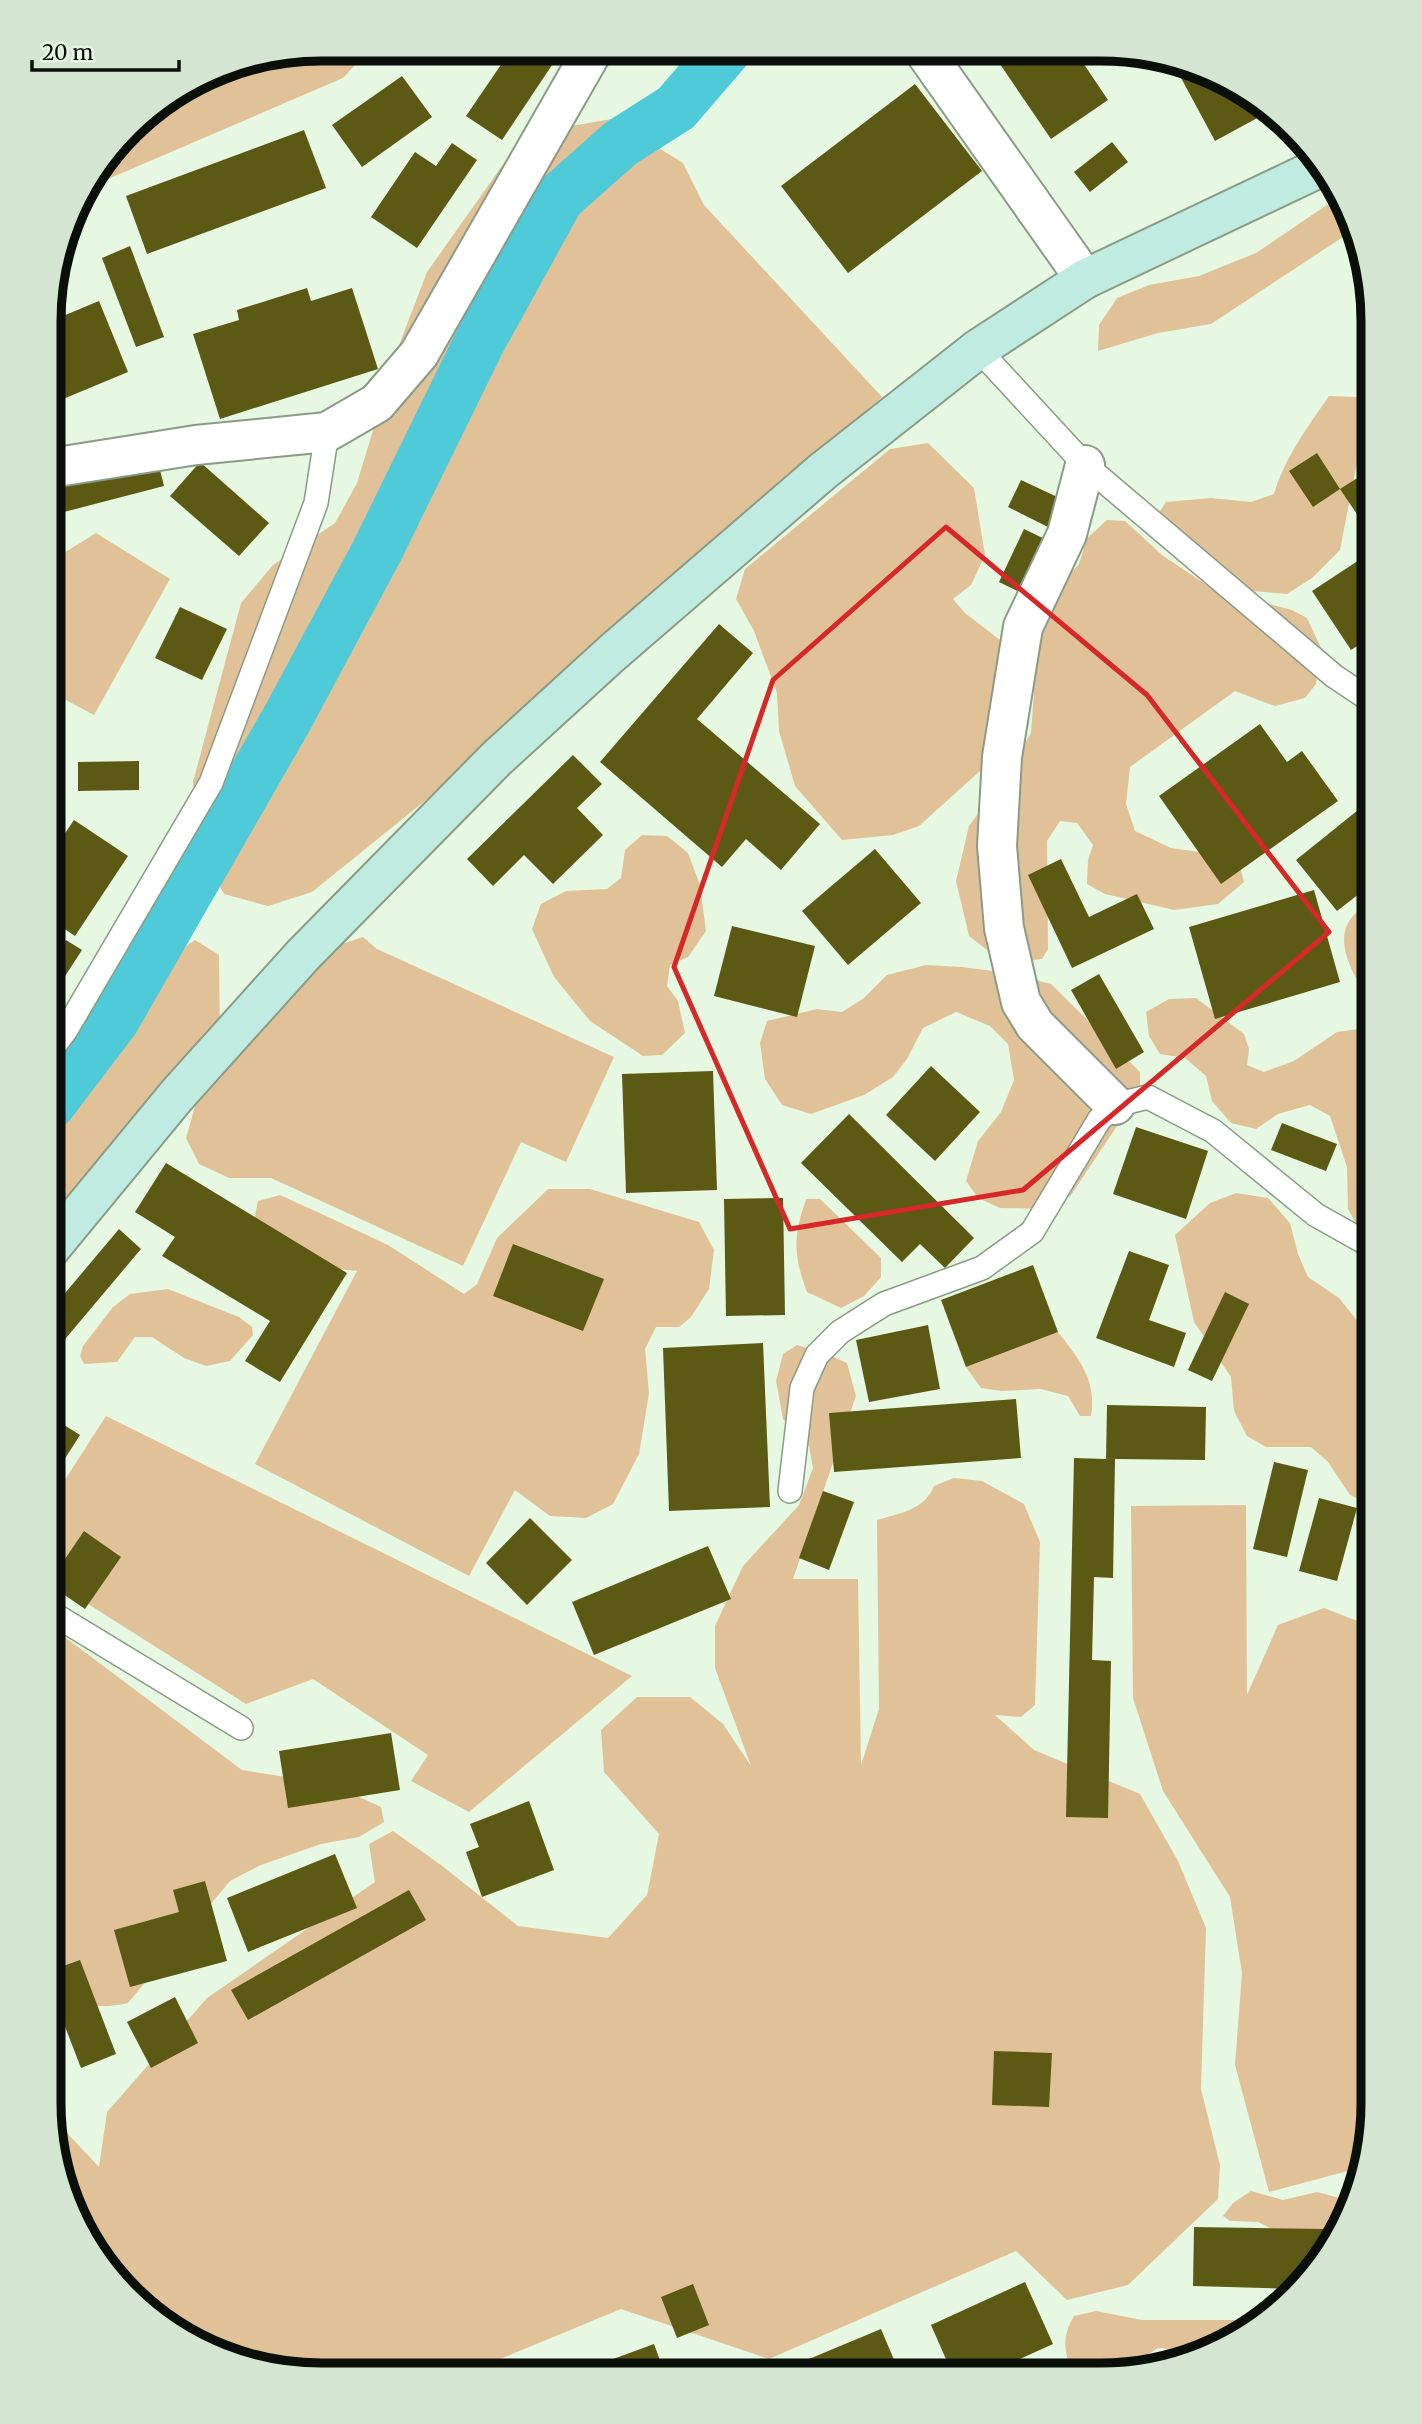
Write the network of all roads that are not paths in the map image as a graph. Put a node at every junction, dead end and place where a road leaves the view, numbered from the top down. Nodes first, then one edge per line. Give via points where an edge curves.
1 (587, 61) edge
2 (932, 61) edge
3 (1313, 171) edge
4 (1085, 279) junction
5 (978, 349) junction
6 (327, 432) junction
7 (1085, 465) junction
8 (61, 466) edge
9 (1361, 694) edge
10 (61, 1037) edge
11 (1115, 1105) junction
12 (61, 1236) edge
13 (1361, 1240) edge
14 (790, 1491) dead end
15 (61, 1619) edge
16 (241, 1728) dead end

1 - 6 street via 419,354 377,403
2 - 4 street
3 - 4 street
4 - 5 street
5 - 7 lane
5 - 12 street via 823,471 496,759 303,954 177,1095
6 - 8 street via 197,445
6 - 10 lane via 316,503 211,783
7 - 9 lane
7 - 11 street via 1067,534 1023,627 1002,757 998,846 1004,928 1021,1002 1035,1026
11 - 13 lane via 1148,1097 1213,1131 1316,1215
11 - 14 lane via 1099,1120 1032,1232 982,1268 884,1304 840,1332 817,1355 802,1388
15 - 16 lane

